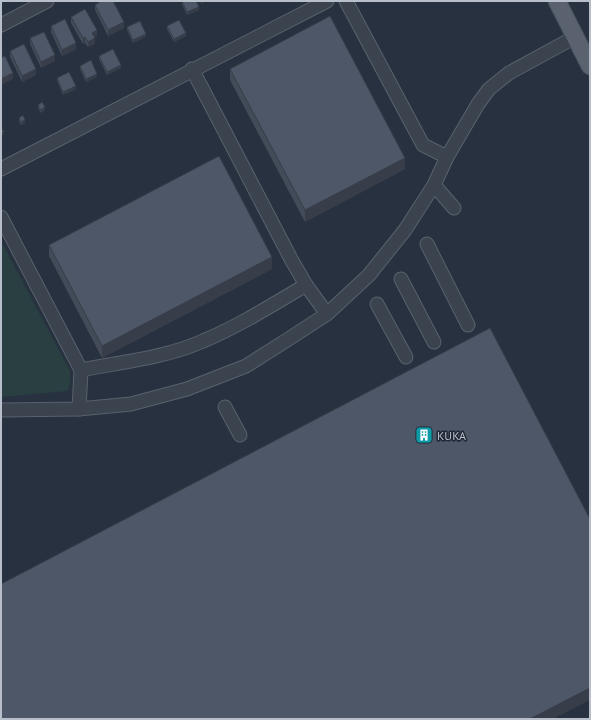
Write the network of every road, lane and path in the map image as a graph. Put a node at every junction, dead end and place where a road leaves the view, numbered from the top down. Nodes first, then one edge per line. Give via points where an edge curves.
1 (47, 1) edge
2 (327, 1) edge
3 (346, 1) edge
4 (557, 1) edge
5 (1, 26) edge
6 (575, 37) junction
7 (589, 60) edge
8 (192, 69) junction
9 (447, 158) junction
10 (1, 169) edge
11 (434, 185) junction
12 (454, 208) dead end
13 (1, 217) edge
14 (427, 244) dead end
15 (401, 279) dead end
16 (306, 285) junction
17 (377, 304) dead end
18 (327, 314) junction
19 (468, 325) dead end
20 (434, 342) dead end
21 (406, 357) dead end
22 (81, 370) junction
23 (225, 407) dead end
24 (79, 409) junction
25 (1, 410) edge
26 (240, 435) dead end

1 - 5 street
2 - 8 street
3 - 9 street via 422,145
4 - 6 main road
6 - 7 main road
6 - 9 street via 509,73 489,89
8 - 10 street
8 - 16 street
9 - 11 street
11 - 12 street
11 - 18 street via 406,230 369,275
13 - 22 street
14 - 19 street
15 - 20 street
16 - 18 street
16 - 22 street via 202,342 162,355
17 - 21 street
18 - 24 street via 246,366 188,389 131,404
22 - 24 street
23 - 26 street
24 - 25 street

